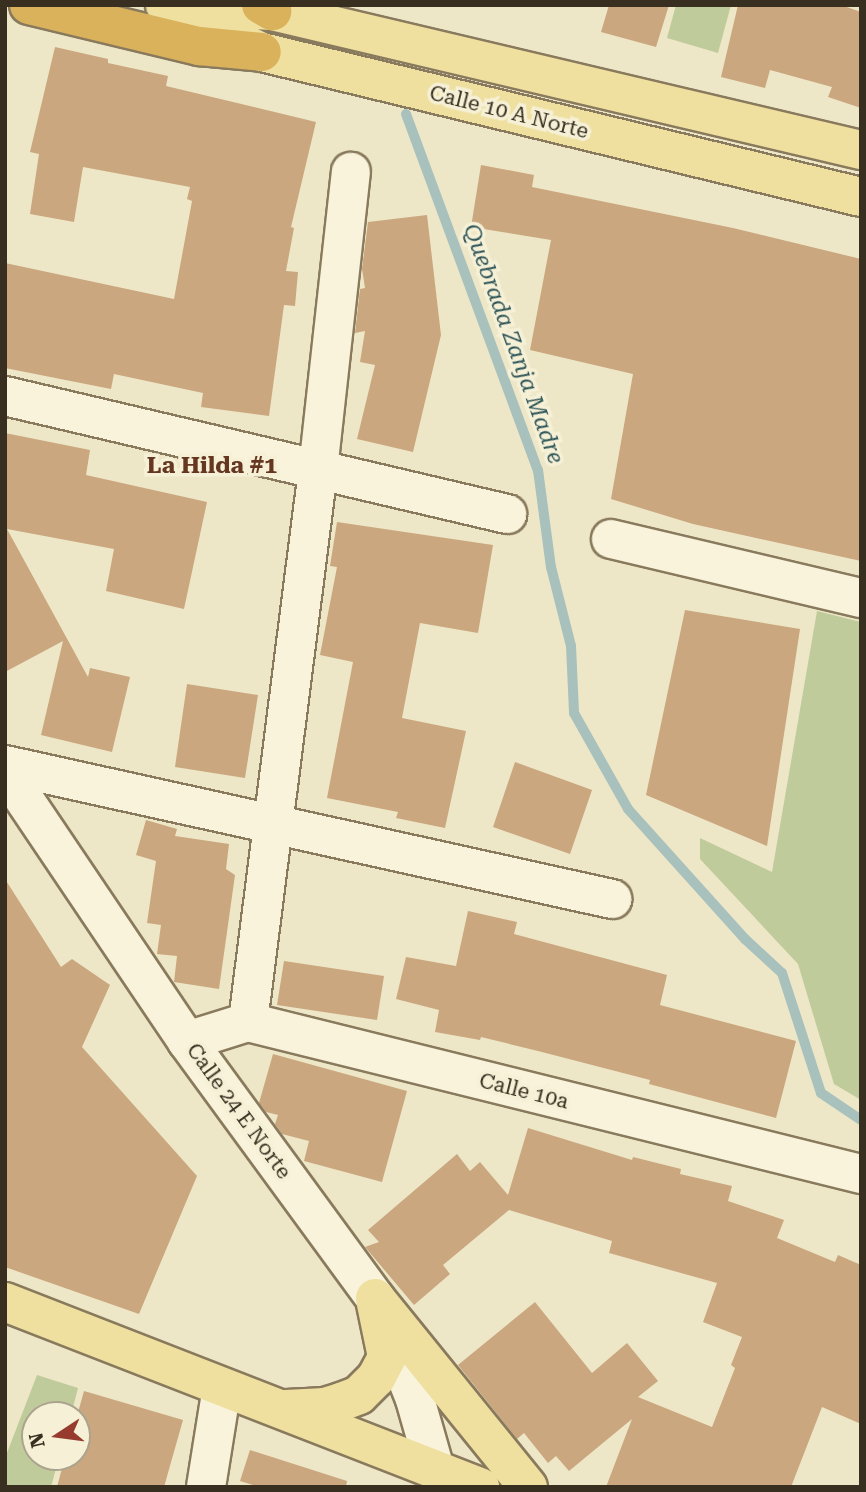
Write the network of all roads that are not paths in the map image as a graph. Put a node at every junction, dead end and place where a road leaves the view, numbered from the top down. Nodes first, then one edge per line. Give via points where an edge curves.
1 (29, 5) edge
2 (165, 5) edge
3 (173, 5) edge
4 (267, 8) edge
5 (262, 52) junction
6 (861, 150) edge
7 (351, 172) dead end
8 (861, 197) edge
9 (5, 396) edge
10 (318, 470) junction
11 (507, 514) dead end
12 (611, 539) dead end
13 (861, 598) edge
14 (5, 765) edge
15 (5, 771) edge
16 (275, 826) junction
17 (612, 899) dead end
18 (248, 1023) junction
19 (187, 1041) junction
20 (861, 1174) edge
21 (375, 1298) junction
22 (5, 1302) edge
23 (222, 1387) junction
24 (276, 1409) junction
25 (435, 1469) junction
26 (206, 1487) edge
27 (480, 1487) edge
28 (528, 1487) edge

1 - 5 highway via 199,46
2 - 5 main road, Calle 10 A Norte
3 - 4 main road, Calle 10 A Norte
4 - 6 main road, Calle 10 A Norte
5 - 8 main road, Calle 10 A Norte
7 - 10 street
9 - 10 street
10 - 11 street
10 - 16 street
12 - 13 street
14 - 16 street
15 - 19 street, Calle 24 E Norte
16 - 17 street
16 - 18 street
18 - 19 street
18 - 20 street, Calle 10a
19 - 21 street, Calle 24 E Norte
21 - 24 main road via 387,1357 376,1378 359,1395 325,1407
21 - 25 street, Calle 24 E Norte via 415,1399
21 - 28 main road
22 - 23 main road
23 - 24 main road
23 - 26 street
24 - 25 main road
25 - 27 main road

